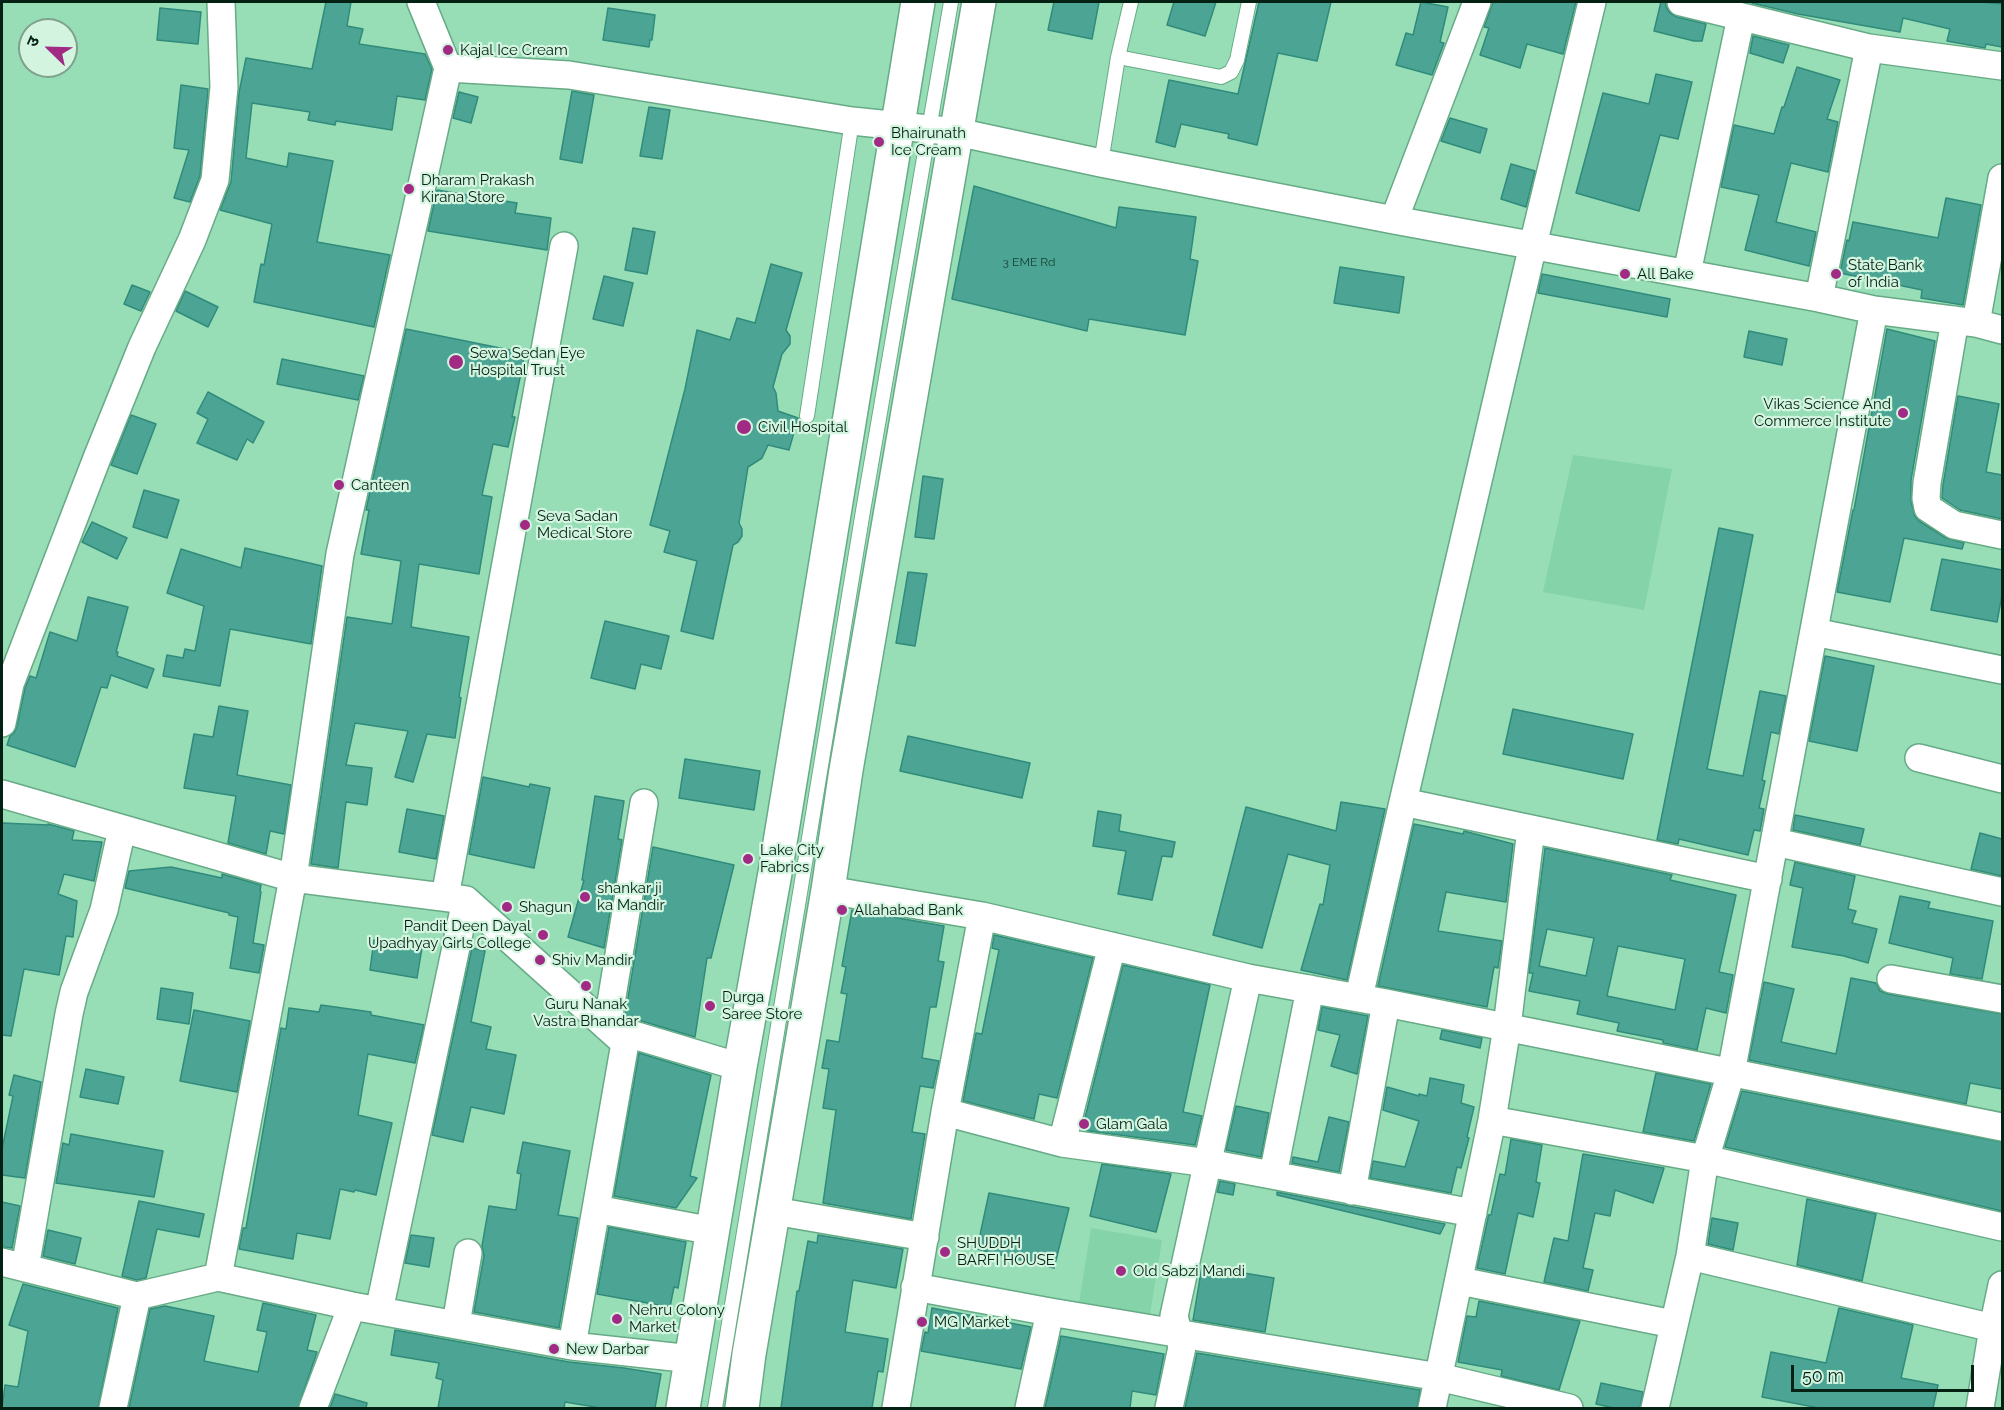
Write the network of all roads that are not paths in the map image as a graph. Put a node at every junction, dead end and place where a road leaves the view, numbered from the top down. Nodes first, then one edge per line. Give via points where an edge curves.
1 (221, 2) edge
2 (421, 2) edge
3 (918, 2) edge
4 (951, 2) edge
5 (979, 2) edge
6 (1131, 2) edge
7 (1249, 2) edge
8 (1478, 2) edge
9 (1592, 2) edge
10 (1681, 2) edge
11 (1741, 17) junction
12 (1869, 48) junction
13 (1118, 57) junction
14 (2002, 66) edge
15 (448, 68) junction
16 (852, 121) junction
17 (897, 125) junction
18 (944, 131) junction
19 (1101, 163) junction
20 (2001, 192) edge
21 (1394, 220) junction
22 (1533, 245) junction
23 (564, 246) dead end
24 (1687, 273) junction
25 (1819, 298) junction
26 (1874, 310) junction
27 (1966, 322) junction
28 (2002, 330) edge
29 (807, 416) dead end
30 (2002, 535) edge
31 (1814, 632) junction
32 (2002, 670) edge
33 (2, 723) edge
34 (1919, 758) dead end
35 (2002, 780) edge
36 (2, 794) edge
37 (1404, 802) junction
38 (645, 803) dead end
39 (122, 829) junction
40 (1531, 829) junction
41 (1774, 842) junction
42 (293, 878) junction
43 (1768, 879) junction
44 (828, 890) junction
45 (2002, 892) edge
46 (456, 899) junction
47 (982, 916) junction
48 (1112, 946) junction
49 (1248, 978) junction
50 (1891, 979) dead end
51 (1311, 989) junction
52 (1359, 997) junction
53 (2002, 999) edge
54 (1386, 1003) junction
55 (607, 1027) junction
56 (1507, 1027) junction
57 (740, 1067) junction
58 (1731, 1073) junction
59 (945, 1112) junction
60 (1492, 1120) junction
61 (2002, 1126) edge
62 (1062, 1143) junction
63 (1705, 1159) junction
64 (1208, 1163) junction
65 (1274, 1175) junction
66 (1352, 1191) junction
67 (596, 1209) junction
68 (774, 1211) junction
69 (1473, 1213) junction
70 (2002, 1227) edge
71 (713, 1231) junction
72 (925, 1237) junction
73 (468, 1253) dead end
74 (1690, 1256) junction
75 (13, 1265) edge
76 (218, 1277) junction
77 (1460, 1281) junction
78 (2002, 1285) edge
79 (915, 1287) junction
80 (137, 1296) junction
81 (352, 1306) junction
82 (379, 1311) junction
83 (1050, 1312) junction
84 (456, 1324) junction
85 (1674, 1324) junction
86 (1993, 1329) junction
87 (1179, 1334) junction
88 (572, 1346) junction
89 (692, 1359) junction
90 (1439, 1377) junction
91 (113, 1408) edge
92 (313, 1408) edge
93 (684, 1408) edge
94 (715, 1408) edge
95 (742, 1408) edge
96 (896, 1408) edge
97 (1029, 1408) edge
98 (1169, 1408) edge
99 (1432, 1408) edge
100 (1569, 1408) edge
101 (1655, 1408) edge
102 (1980, 1408) edge

1 - 33 street via 224,87 215,180 97,458 10,684
2 - 15 street
3 - 17 main road
4 - 18 lane
5 - 18 main road
6 - 13 lane
7 - 13 lane via 1237,60 1231,72 1221,77
8 - 21 street
9 - 22 street
10 - 11 street
11 - 12 street
11 - 24 street
12 - 14 street
12 - 25 street
13 - 19 lane
15 - 16 street via 569,75
15 - 42 street via 340,554
16 - 17 street
16 - 29 lane
17 - 18 street
17 - 57 main road
18 - 19 street
18 - 44 main road
18 - 94 lane via 863,511
19 - 21 street
20 - 27 street
21 - 22 street
22 - 24 street
22 - 37 street
23 - 46 street
24 - 25 street
25 - 26 street
26 - 27 street
26 - 31 street
27 - 28 street
27 - 30 street via 1926,498 1928,508 1954,525
31 - 32 street
31 - 41 street
34 - 35 street
36 - 39 street
37 - 40 street
37 - 52 street
38 - 55 street
39 - 42 street
39 - 75 street via 104,910 74,992
40 - 43 street
40 - 56 street
41 - 43 street
41 - 45 street
42 - 46 street
42 - 76 street
43 - 58 street
44 - 47 street
44 - 68 main road
46 - 55 street
46 - 82 street
47 - 48 street
47 - 59 street
48 - 49 street
48 - 62 street
49 - 51 street
49 - 64 street
50 - 53 street
51 - 52 street
51 - 65 street
52 - 54 street
54 - 56 street
54 - 66 street
55 - 57 street
55 - 67 street via 625,1042
56 - 58 street
56 - 60 street
57 - 71 main road
58 - 61 street
58 - 63 street
59 - 62 street
59 - 72 street
60 - 63 street
60 - 69 street
62 - 64 street
63 - 70 street
63 - 74 street
64 - 65 street
64 - 87 street via 1174,1316
65 - 66 street
66 - 69 street
67 - 71 street
67 - 88 street
68 - 72 street
68 - 95 main road
69 - 77 street
71 - 89 main road
72 - 79 street
73 - 84 street
74 - 85 street
74 - 86 street
75 - 80 street
76 - 80 street
76 - 81 street
77 - 85 street
77 - 90 street
78 - 86 street
79 - 83 street
79 - 96 street
80 - 91 street
81 - 82 street
81 - 92 street
82 - 84 street
83 - 87 street
83 - 97 street
84 - 88 street
85 - 101 street
86 - 102 street
87 - 90 street
87 - 98 street via 1182,1347
88 - 89 street
89 - 93 main road
90 - 99 street
90 - 100 street

